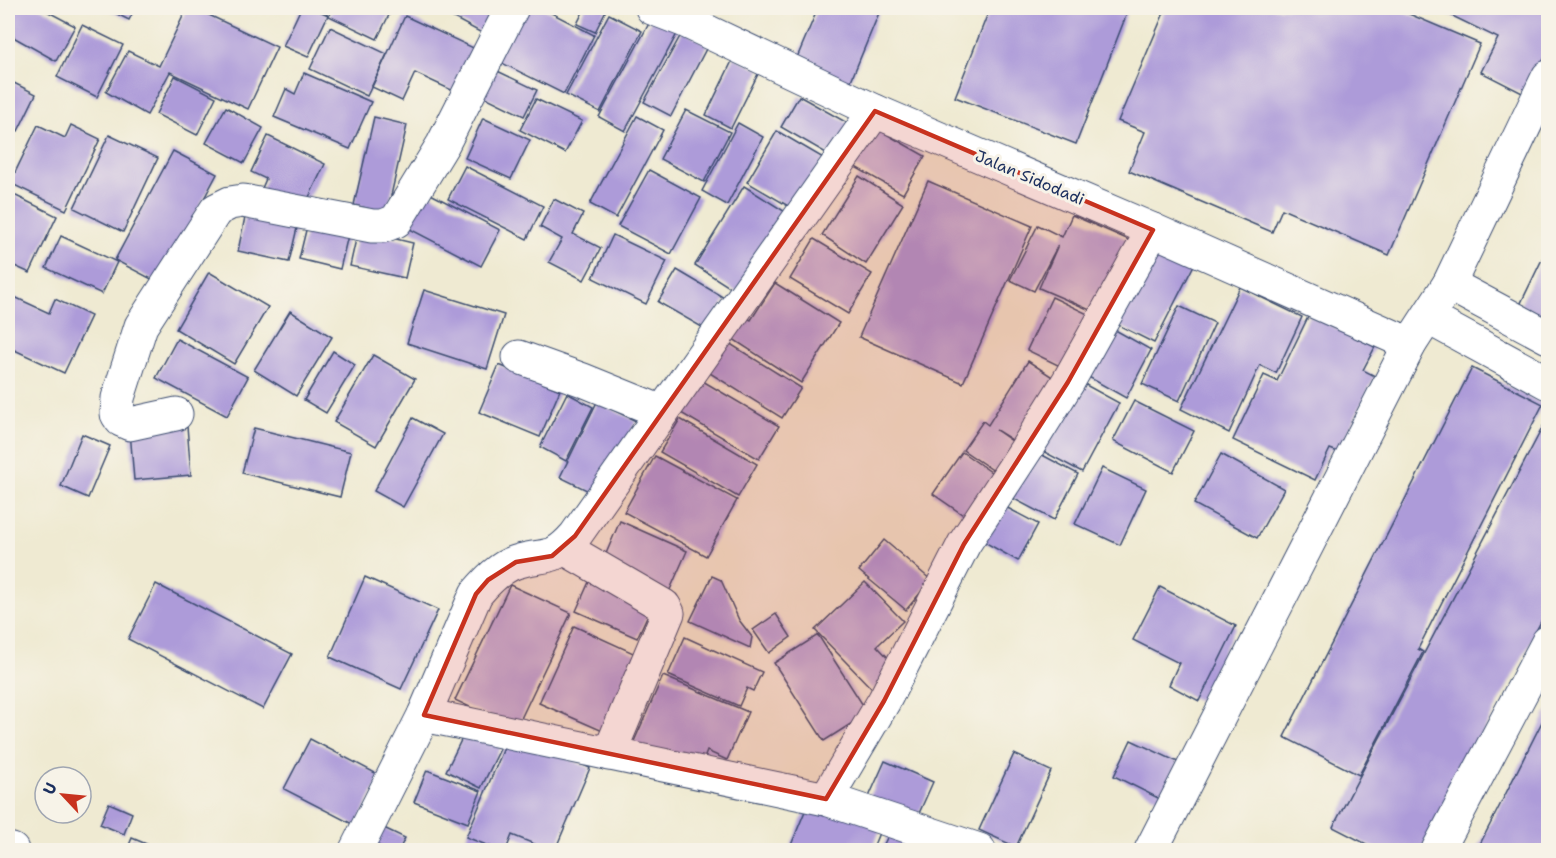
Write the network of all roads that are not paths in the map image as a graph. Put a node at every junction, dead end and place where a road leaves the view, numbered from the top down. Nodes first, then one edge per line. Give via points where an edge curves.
1 (513, 8) edge
2 (652, 8) edge
3 (1548, 77) edge
4 (875, 111) junction
5 (1153, 230) junction
6 (1449, 284) junction
7 (1429, 318) junction
8 (1548, 337) edge
9 (1410, 344) junction
10 (519, 357) dead end
11 (1540, 378) edge
12 (662, 412) junction
13 (176, 414) dead end
14 (564, 548) junction
15 (1548, 642) edge
16 (424, 715) junction
17 (609, 754) junction
18 (826, 799) junction
19 (8, 849) edge
20 (12, 850) edge
21 (356, 850) edge
22 (979, 850) edge
23 (1151, 850) edge
24 (1438, 850) edge

1 - 13 street via 443,144 396,221 372,226 243,201 216,210 141,326 118,398 117,414 130,424
2 - 4 street, Jalan Sidodadi
3 - 6 street
4 - 5 street, Jalan Sidodadi
4 - 12 street
5 - 9 street, Jalan Sidodadi
5 - 18 street via 1068,382 964,544 884,701
6 - 7 street
6 - 8 street
7 - 9 street
7 - 11 street
8 - 11 street
9 - 23 street
10 - 12 street
12 - 14 street
14 - 16 street via 552,556 516,562 488,579 476,594
14 - 17 street via 664,606 668,613
15 - 24 street
16 - 17 street
16 - 21 street
17 - 18 street
18 - 22 street
19 - 20 street

